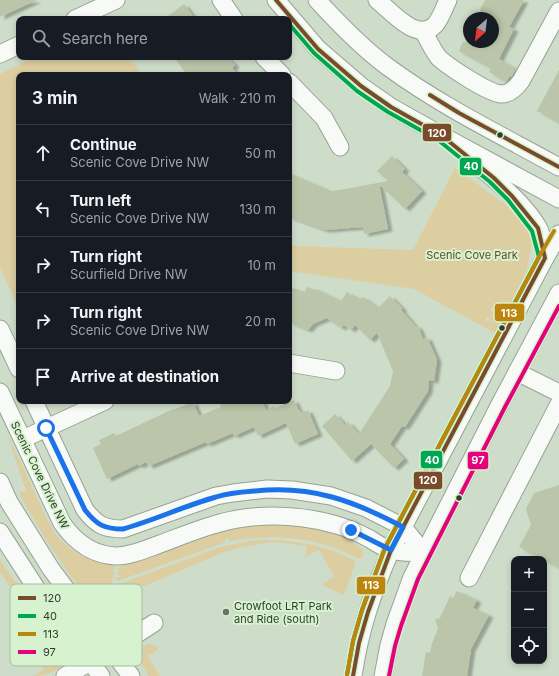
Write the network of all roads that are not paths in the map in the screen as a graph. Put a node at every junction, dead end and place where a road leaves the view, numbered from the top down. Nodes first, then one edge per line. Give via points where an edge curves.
1 (116, 0) edge
2 (221, 0) edge
3 (276, 0) edge
4 (317, 0) edge
5 (377, 0) edge
6 (448, 0) edge
7 (559, 11) edge
8 (81, 16) edge
9 (232, 16) edge
10 (290, 16) edge
11 (292, 19) edge
12 (423, 31) junction
13 (16, 46) edge
14 (0, 54) edge
15 (267, 60) edge
16 (279, 72) edge
17 (292, 85) edge
18 (441, 135) junction
19 (340, 147) dead end
20 (559, 167) edge
21 (559, 199) edge
22 (559, 234) edge
23 (545, 258) junction
24 (559, 293) edge
25 (0, 329) edge
26 (16, 363) edge
27 (292, 364) edge
28 (336, 371) dead end
29 (517, 372) junction
30 (0, 392) edge
31 (559, 394) edge
32 (35, 404) edge
33 (98, 404) edge
34 (559, 404) edge
35 (46, 428) junction
36 (23, 439) junction
37 (0, 482) edge
38 (403, 527) junction
39 (0, 532) edge
40 (391, 550) junction
41 (424, 553) junction
42 (469, 578) dead end
43 (33, 584) edge
44 (63, 584) edge
45 (154, 623) dead end
46 (142, 631) edge
47 (84, 666) edge
48 (94, 666) edge
49 (123, 666) edge
50 (65, 676) edge
51 (101, 676) edge
52 (131, 676) edge
53 (353, 676) edge
54 (383, 676) edge

1 - 8 street
2 - 9 street
3 - 10 street
4 - 20 street via 368,51 414,85 459,113
5 - 12 street via 405,24 414,30
6 - 12 street via 436,24
7 - 12 street via 522,81 510,92 500,94 466,77 439,57
11 - 18 street via 318,49 361,86 391,107
13 - 14 street
15 - 16 street
17 - 19 street via 324,118
18 - 21 street
18 - 23 street via 512,196 538,228
22 - 23 street
23 - 38 street
24 - 29 street
25 - 26 street
27 - 28 street
29 - 31 street
29 - 41 street
30 - 36 street, Scenic Cove Drive NW
32 - 35 street
33 - 35 street
34 - 42 street
35 - 36 street
35 - 38 street via 85,510 92,519 111,529 123,529 216,496 274,489 331,496 366,508
36 - 40 street, Scenic Cove Drive NW via 62,523 78,542 99,553 127,555 226,521 267,515 315,519 334,524
37 - 44 street via 9,502 41,554
38 - 40 street
38 - 41 street
39 - 43 street
40 - 41 street, Scenic Cove Drive NW
40 - 53 street via 375,586 366,615
41 - 54 street via 397,616
45 - 46 street
47 - 50 street
48 - 51 street
49 - 52 street

